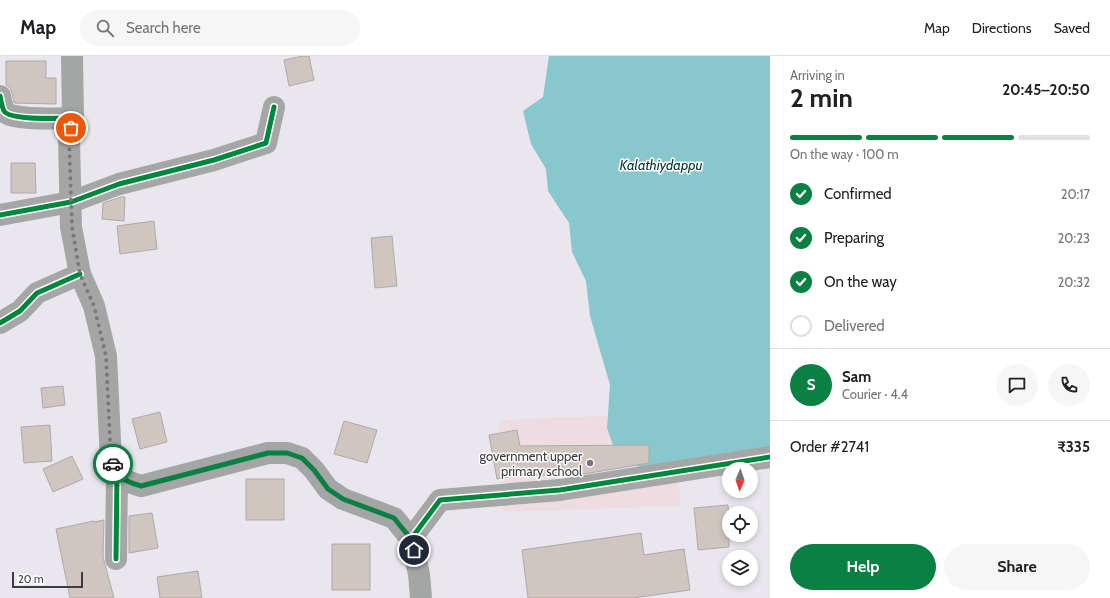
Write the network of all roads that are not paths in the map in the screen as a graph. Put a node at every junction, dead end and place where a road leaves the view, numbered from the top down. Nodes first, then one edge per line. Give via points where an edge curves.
1 (72, 56) edge
2 (0, 96) edge
3 (274, 107) dead end
4 (73, 118) junction
5 (71, 202) junction
6 (0, 216) edge
7 (80, 274) junction
8 (0, 323) edge
9 (770, 456) edge
10 (117, 474) junction
11 (411, 539) junction
12 (116, 559) dead end
13 (421, 598) edge

1 - 4 main road
2 - 4 street via 4,112 8,115 29,118
3 - 5 street via 266,142 214,160 119,184
4 - 5 main road via 69,138
5 - 6 street
5 - 7 main road via 72,227
7 - 8 street via 36,293 20,311
7 - 10 main road via 94,306 106,356 111,461
9 - 11 street via 560,490 440,500
10 - 11 main road via 126,482 141,486 268,453 287,453 302,458 328,489 343,499 394,518
10 - 12 street
11 - 13 main road

